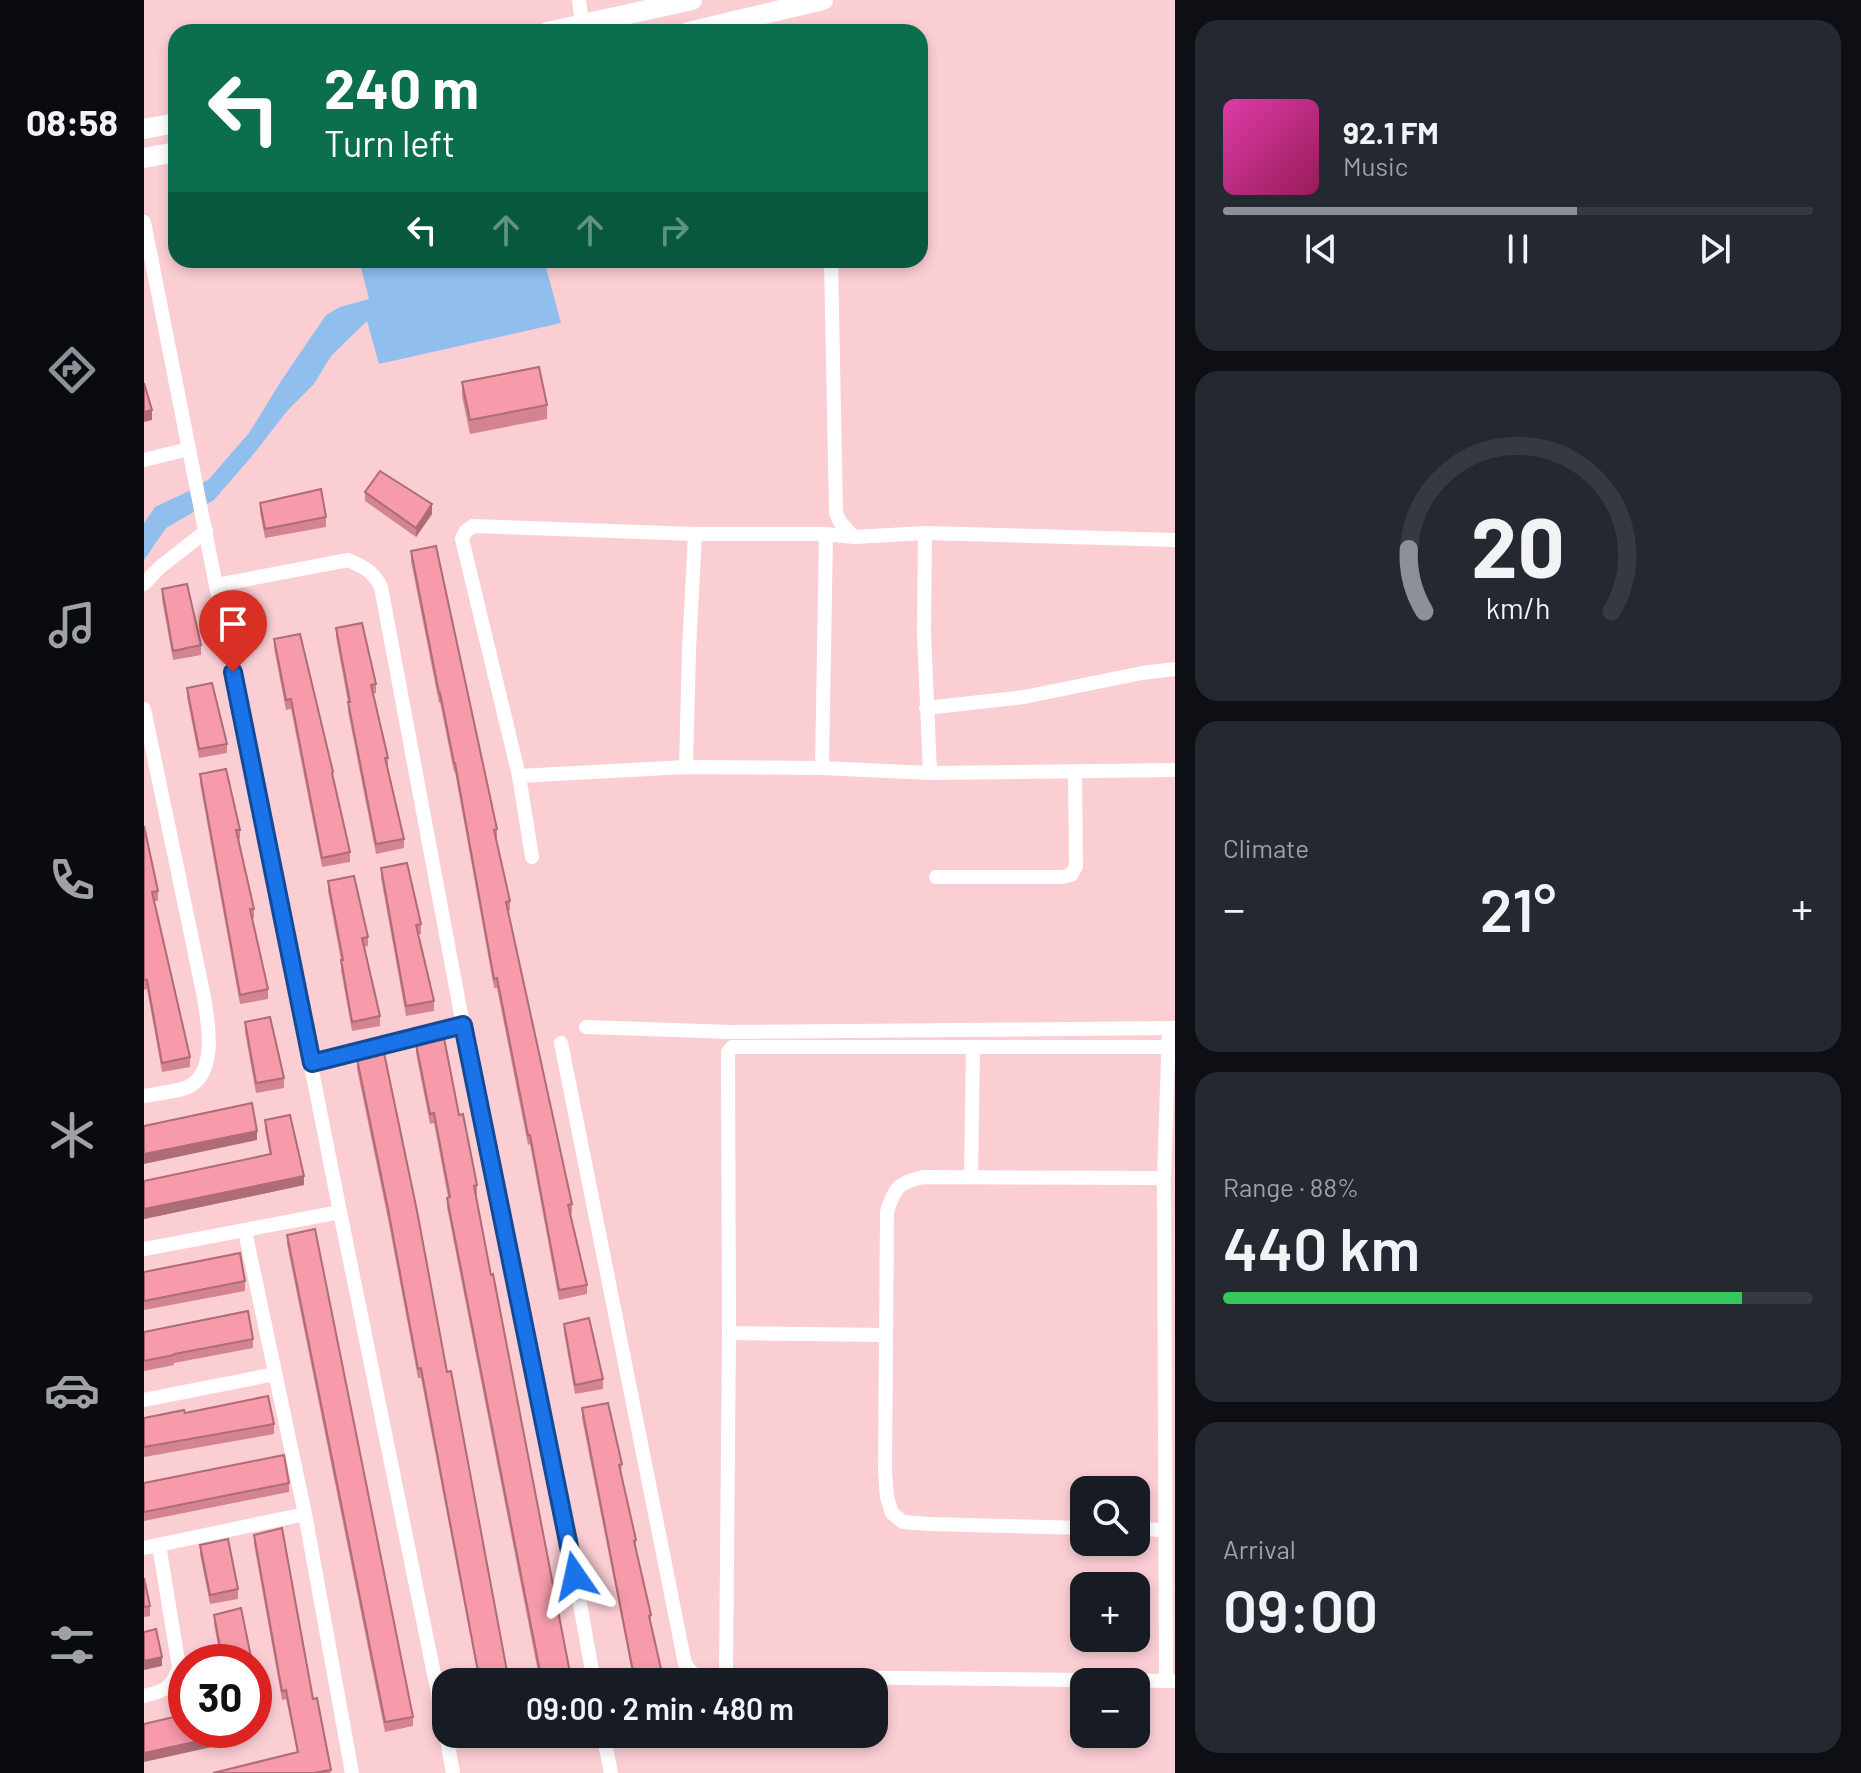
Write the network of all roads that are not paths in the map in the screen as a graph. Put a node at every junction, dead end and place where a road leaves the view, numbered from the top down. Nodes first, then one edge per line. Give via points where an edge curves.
1 (579, 0) edge
2 (692, 0) edge
3 (823, 0) edge
4 (582, 24) joint
5 (722, 24) edge
6 (168, 124) edge
7 (144, 129) edge
8 (168, 154) edge
9 (144, 158) edge
10 (144, 222) edge
11 (831, 268) edge
12 (159, 296) junction
13 (144, 300) edge
14 (189, 449) junction
15 (144, 460) edge
16 (206, 531) junction
17 (925, 533) junction
18 (695, 534) junction
19 (826, 534) junction
20 (854, 537) junction
21 (1175, 540) edge
22 (144, 584) edge
23 (217, 585) junction
24 (1175, 669) edge
25 (926, 708) junction
26 (144, 709) edge
27 (686, 767) junction
28 (822, 768) junction
29 (1175, 770) edge
30 (1075, 772) junction
31 (930, 773) junction
32 (519, 776) junction
33 (532, 857) dead end
34 (936, 877) dead end
35 (463, 1025) junction
36 (586, 1027) dead end
37 (1172, 1028) edge
38 (561, 1043) dead end
39 (973, 1047) junction
40 (1168, 1047) junction
41 (312, 1063) junction
42 (144, 1096) edge
43 (971, 1177) junction
44 (1164, 1178) junction
45 (340, 1212) junction
46 (245, 1231) junction
47 (144, 1249) edge
48 (729, 1333) junction
49 (885, 1335) junction
50 (275, 1374) junction
51 (144, 1400) edge
52 (305, 1514) junction
53 (1070, 1528) edge
54 (1150, 1530) edge
55 (1164, 1530) junction
56 (152, 1547) edge
57 (433, 1668) edge
58 (591, 1668) edge
59 (688, 1668) edge
60 (726, 1668) edge
61 (888, 1678) edge
62 (1171, 1681) edge
63 (144, 1696) edge
64 (449, 1748) edge
65 (606, 1748) edge
66 (352, 1773) edge
67 (453, 1773) edge
68 (611, 1773) edge

1 - 4 street
2 - 4 main road
3 - 5 main road
6 - 7 main road
8 - 9 main road
10 - 12 street
11 - 20 street via 836,513
12 - 13 street
12 - 14 street
14 - 15 street
14 - 16 street
16 - 22 street
16 - 23 street
17 - 20 street
17 - 21 street
17 - 25 street
18 - 19 street
18 - 27 street
18 - 32 street via 473,526 466,531 462,539
19 - 20 street
19 - 28 street
23 - 35 street via 348,560 376,577
23 - 41 street
24 - 25 street via 1024,697
25 - 31 street
26 - 42 street via 209,1033 206,1066 199,1077 188,1087
27 - 28 street
27 - 32 street
28 - 31 street
29 - 30 street
30 - 31 street
30 - 34 street via 1076,866 1071,875
32 - 33 street
35 - 41 street
35 - 58 street
36 - 37 street via 732,1032
37 - 40 street
38 - 59 street
39 - 40 street
39 - 43 street
39 - 48 street via 732,1047
40 - 44 street
41 - 45 street
43 - 44 street
43 - 49 street via 904,1181 892,1195 887,1212
44 - 55 street
45 - 46 street
45 - 57 street
46 - 47 street
46 - 50 street
48 - 49 street
48 - 60 street
49 - 53 street via 885,1471 892,1513 903,1522
50 - 51 street
50 - 52 street
52 - 56 street
52 - 66 street
54 - 55 street
55 - 62 street
56 - 63 street via 179,1667 160,1692
61 - 62 street
64 - 67 street
65 - 68 street

